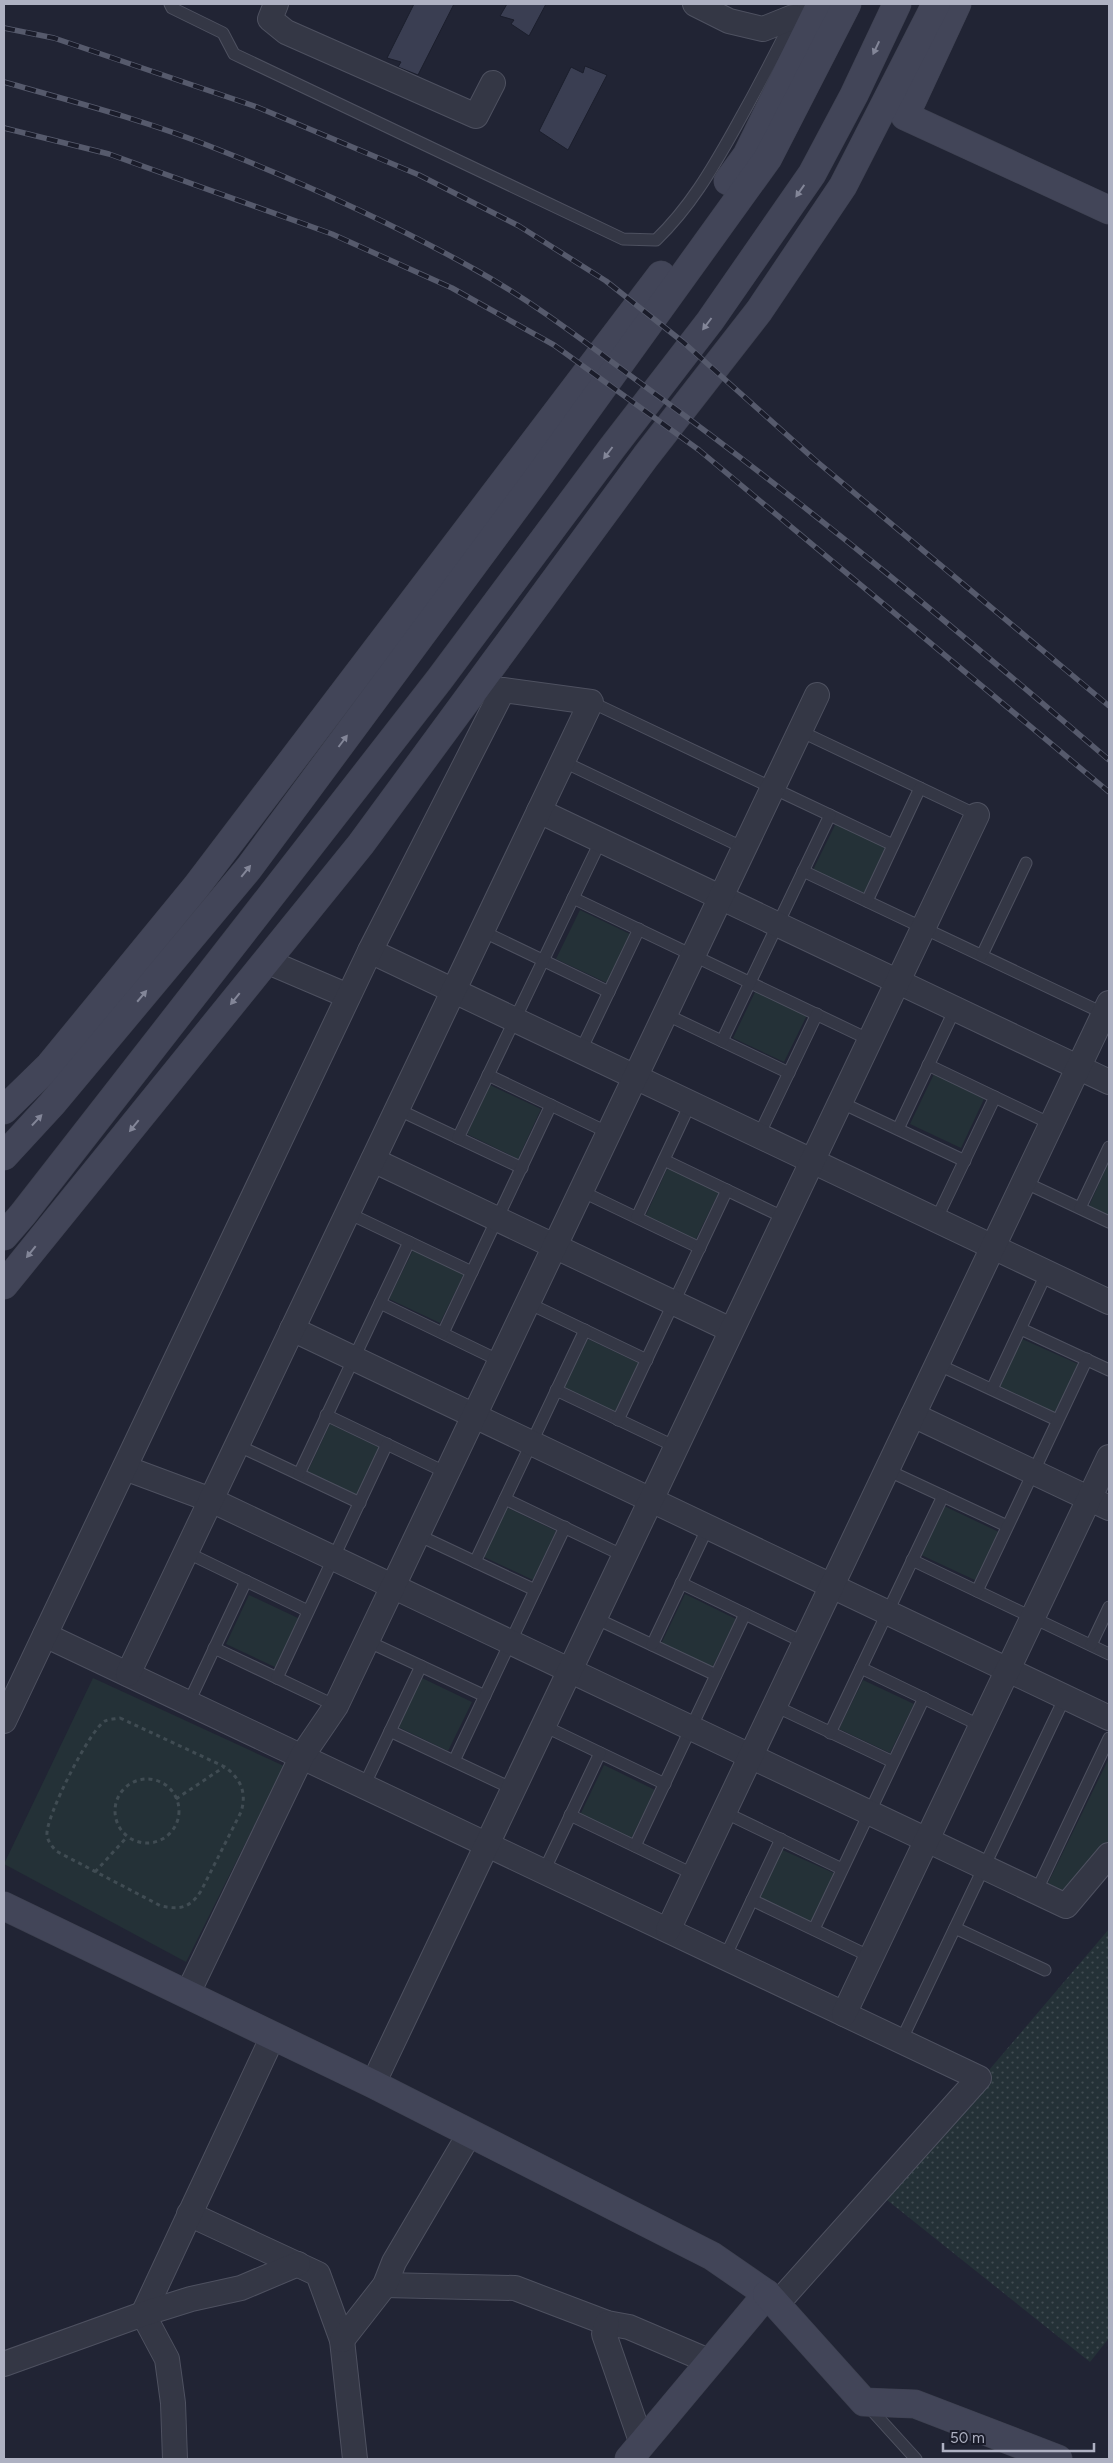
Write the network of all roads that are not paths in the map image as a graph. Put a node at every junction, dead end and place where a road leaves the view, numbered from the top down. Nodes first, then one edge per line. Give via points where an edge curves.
1 (170, 4) edge
2 (276, 4) edge
3 (695, 4) edge
4 (821, 4) edge
5 (847, 4) edge
6 (897, 4) edge
7 (936, 4) edge
8 (957, 4) edge
9 (796, 11) edge
10 (493, 82) dead end
11 (1109, 210) edge
12 (817, 695) dead end
13 (591, 702) junction
14 (800, 731) junction
15 (562, 761) junction
16 (772, 788) junction
17 (920, 788) junction
18 (539, 811) junction
19 (830, 815) junction
20 (976, 815) joint
21 (601, 840) junction
22 (893, 845) junction
23 (744, 848) junction
24 (1026, 863) dead end
25 (804, 871) junction
26 (573, 898) junction
27 (721, 898) junction
28 (867, 901) junction
29 (778, 924) junction
30 (923, 927) junction
31 (639, 929) junction
32 (482, 931) junction
33 (370, 951) junction
34 (693, 955) junction
35 (982, 955) junction
36 (544, 960) junction
37 (266, 962) junction
38 (750, 982) junction
39 (897, 982) junction
40 (453, 990) junction
41 (609, 992) junction
42 (348, 996) junction
43 (955, 1009) junction
44 (1108, 1011) edge
45 (665, 1014) junction
46 (817, 1014) junction
47 (514, 1019) junction
48 (870, 1040) junction
49 (722, 1041) junction
50 (581, 1050) junction
51 (928, 1065) junction
52 (1078, 1068) junction
53 (789, 1073) junction
54 (488, 1075) junction
55 (635, 1076) junction
56 (1109, 1082) edge
57 (995, 1097) junction
58 (690, 1102) junction
59 (840, 1102) junction
60 (551, 1105) junction
61 (397, 1109) junction
62 (4, 1110) edge
63 (1052, 1124) junction
64 (898, 1129) junction
65 (609, 1133) junction
66 (759, 1135) junction
67 (458, 1138) junction
68 (1109, 1148) edge
69 (4, 1156) edge
70 (373, 1160) junction
71 (664, 1160) junction
72 (812, 1160) junction
73 (965, 1161) junction
74 (522, 1168) junction
75 (1024, 1182) junction
76 (727, 1190) junction
77 (581, 1191) junction
78 (1080, 1208) junction
79 (348, 1213) junction
80 (636, 1218) junction
81 (785, 1218) junction
82 (497, 1219) junction
83 (936, 1220) junction
84 (1109, 1222) edge
85 (4, 1236) edge
86 (409, 1242) junction
87 (555, 1246) junction
88 (993, 1246) junction
89 (700, 1248) junction
90 (472, 1272) junction
91 (1047, 1272) junction
92 (4, 1284) edge
93 (1109, 1302) edge
94 (380, 1303) junction
95 (528, 1303) junction
96 (674, 1303) junction
97 (1021, 1329) junction
98 (292, 1330) junction
99 (585, 1330) junction
100 (731, 1330) junction
101 (443, 1333) junction
102 (353, 1358) junction
103 (500, 1360) junction
104 (647, 1360) junction
105 (1086, 1360) junction
106 (938, 1364) junction
107 (1109, 1370) edge
108 (992, 1389) junction
109 (556, 1390) junction
110 (326, 1415) junction
111 (913, 1415) junction
112 (474, 1416) junction
113 (618, 1420) junction
114 (1057, 1420) junction
115 (531, 1443) junction
116 (387, 1444) junction
117 (237, 1445) junction
118 (676, 1447) junction
119 (1109, 1457) edge
120 (125, 1468) junction
121 (887, 1470) junction
122 (1033, 1472) junction
123 (447, 1473) junction
124 (299, 1474) junction
125 (943, 1496) junction
126 (505, 1499) junction
127 (211, 1500) junction
128 (651, 1500) junction
129 (360, 1503) junction
130 (1099, 1503) edge
131 (1007, 1526) junction
132 (565, 1527) junction
133 (708, 1527) junction
134 (418, 1535) junction
135 (186, 1552) junction
136 (624, 1556) junction
137 (334, 1558) junction
138 (912, 1560) junction
139 (475, 1562) junction
140 (246, 1581) junction
141 (681, 1583) junction
142 (393, 1586) junction
143 (832, 1586) junction
144 (535, 1590) junction
145 (977, 1590) junction
146 (1109, 1607) edge
147 (308, 1611) junction
148 (887, 1612) junction
149 (746, 1614) junction
150 (595, 1618) junction
151 (1033, 1618) junction
152 (45, 1635) junction
153 (367, 1641) junction
154 (511, 1642) junction
155 (805, 1642) junction
156 (652, 1644) junction
157 (1091, 1645) junction
158 (214, 1648) junction
159 (1109, 1654) edge
160 (421, 1666) junction
161 (861, 1668) junction
162 (570, 1670) junction
163 (1008, 1670) junction
164 (128, 1674) junction
165 (716, 1675) junction
166 (277, 1678) junction
167 (485, 1696) junction
168 (1065, 1697) junction
169 (924, 1698) junction
170 (189, 1702) junction
171 (336, 1706) junction
172 (775, 1706) junction
173 (1109, 1718) edge
174 (4, 1721) edge
175 (544, 1726) junction
176 (981, 1726) junction
177 (691, 1728) junction
178 (390, 1731) junction
179 (830, 1732) junction
180 (1109, 1738) edge
181 (600, 1753) junction
182 (302, 1756) junction
183 (751, 1756) junction
184 (454, 1761) junction
185 (893, 1762) junction
186 (665, 1784) junction
187 (364, 1786) junction
188 (513, 1789) junction
189 (724, 1812) junction
190 (869, 1813) junction
191 (570, 1815) junction
192 (781, 1839) junction
193 (927, 1840) junction
194 (487, 1844) junction
195 (635, 1846) junction
196 (1109, 1855) edge
197 (984, 1867) junction
198 (842, 1869) junction
199 (544, 1871) junction
200 (695, 1875) junction
201 (1036, 1892) junction
202 (752, 1900) junction
203 (6, 1913) edge
204 (955, 1928) junction
205 (814, 1929) junction
206 (668, 1930) junction
207 (725, 1957) junction
208 (872, 1957) junction
209 (1045, 1970) dead end
210 (188, 1995) junction
211 (844, 2014) junction
212 (273, 2036) junction
213 (901, 2041) junction
214 (374, 2084) junction
215 (470, 2133) junction
216 (189, 2214) junction
217 (298, 2264) junction
218 (385, 2285) junction
219 (771, 2299) junction
220 (143, 2314) junction
221 (607, 2323) junction
222 (342, 2340) junction
223 (711, 2362) junction
224 (4, 2364) edge
225 (864, 2402) junction
226 (636, 2452) edge
227 (174, 2459) edge
228 (355, 2459) edge
229 (916, 2459) edge
230 (1058, 2459) edge

1 - 9 lane via 172,8 223,33 234,54 623,239 656,240 679,218 706,180
2 - 10 street via 270,19 286,32 476,116
3 - 9 street via 729,22 763,30
4 - 62 street via 748,155 664,272 196,887 50,1065
69 -> 5 street via 52,1104 249,868 536,480 768,158
6 -> 85 street via 812,174 710,321 421,704
7 - 37 street via 843,186 759,311 646,456 361,844
8 - 11 street via 905,116
12 - 14 street
13 - 15 street
13 - 16 lane
13 - 33 street via 503,690
14 - 16 street
14 - 17 lane
15 - 18 street
15 - 23 lane
16 - 19 lane
16 - 23 street
17 - 20 lane
17 - 22 lane
18 - 21 street
18 - 32 street
19 - 22 lane
19 - 25 lane
20 - 30 street
21 - 26 lane
21 - 27 street
22 - 28 lane
23 - 27 street
24 - 35 lane
25 - 28 lane
25 - 29 lane
26 - 31 lane
26 - 36 lane
27 - 29 street
27 - 34 street
28 - 30 lane
29 - 38 lane
29 - 39 street
30 - 35 lane
30 - 39 street
31 - 34 lane
31 - 41 lane
32 - 36 lane
32 - 40 street
33 - 40 street
33 - 42 street
34 - 38 lane
34 - 45 street
35 - 44 lane
36 - 41 lane
36 - 47 lane
37 - 42 street
37 -> 92 street
38 - 46 lane
38 - 49 lane
39 - 43 street
39 - 48 street
40 - 47 street
40 - 61 street
41 - 50 lane
42 - 120 street
43 - 51 lane
43 - 52 street
44 - 52 street
45 - 49 lane
45 - 55 street
46 - 48 lane
46 - 53 lane
47 - 50 street
47 - 54 lane
48 - 59 street
49 - 53 lane
50 - 55 street
51 - 57 lane
51 - 64 lane
52 - 56 street
52 - 63 street
53 - 66 lane
54 - 60 lane
54 - 67 lane
55 - 58 street
55 - 65 street
57 - 63 lane
57 - 73 lane
58 - 66 street
58 - 71 lane
59 - 64 lane
59 - 72 street
60 - 65 lane
60 - 74 lane
61 - 67 lane
61 - 70 street
63 - 75 street
64 - 73 lane
65 - 77 street
66 - 72 street
67 - 74 lane
68 - 78 lane
70 - 79 street
70 - 82 street
71 - 76 lane
71 - 80 lane
72 - 81 street
72 - 83 street
73 - 83 lane
74 - 82 lane
75 - 78 lane
75 - 88 street
76 - 81 lane
76 - 89 lane
77 - 80 lane
77 - 87 street
78 - 84 lane
79 - 86 lane
79 - 98 street
80 - 89 lane
81 - 100 street
82 - 87 street
82 - 90 lane
83 - 88 street
86 - 90 lane
86 - 94 lane
87 - 95 street
87 - 96 street
88 - 91 street
88 - 106 street
89 - 96 lane
90 - 101 lane
91 - 93 street
91 - 97 lane
94 - 101 lane
94 - 102 lane
95 - 99 lane
95 - 103 street
96 - 100 street
96 - 104 lane
97 - 105 lane
97 - 108 lane
98 - 102 street
98 - 117 street
99 - 104 lane
99 - 109 lane
100 - 118 street
101 - 103 lane
102 - 110 lane
102 - 112 street
103 - 112 street
104 - 113 lane
105 - 107 lane
105 - 114 lane
106 - 108 lane
106 - 111 street
108 - 114 lane
109 - 113 lane
109 - 115 lane
110 - 116 lane
110 - 124 lane
111 - 121 street
111 - 122 street
112 - 115 street
112 - 123 street
113 - 118 lane
114 - 122 lane
115 - 126 lane
115 - 128 street
116 - 123 lane
116 - 129 lane
117 - 124 lane
117 - 127 street
118 - 128 street
119 - 130 street
120 - 127 street
120 - 152 street
121 - 125 lane
121 - 143 street
122 - 130 street
122 - 131 lane
123 - 134 street
124 - 129 lane
125 - 131 lane
125 - 138 lane
126 - 132 lane
126 - 139 lane
127 - 135 street
127 - 137 street
128 - 133 street
128 - 136 street
129 - 137 lane
130 - 151 street
131 - 145 lane
132 - 136 lane
132 - 144 lane
133 - 141 lane
133 - 143 street
134 - 139 lane
134 - 142 street
135 - 140 lane
135 - 164 street
136 - 150 street
137 - 142 street
137 - 147 lane
138 - 145 lane
138 - 148 lane
139 - 144 lane
140 - 147 lane
140 - 158 lane
141 - 149 lane
141 - 156 lane
142 - 153 street
142 - 154 street
143 - 148 street
143 - 155 street
144 - 154 lane
145 - 151 lane
146 - 157 lane
147 - 166 lane
148 - 161 lane
148 - 163 street
149 - 155 lane
149 - 165 lane
150 - 156 lane
150 - 162 street
151 - 157 lane
151 - 163 street
152 - 164 street
152 - 174 street
153 - 160 lane
153 - 171 street
154 - 162 street
154 - 167 lane
155 - 172 street
156 - 165 lane
157 - 159 lane
158 - 166 lane
158 - 170 lane
160 - 167 lane
160 - 178 lane
161 - 169 lane
161 - 179 lane
162 - 175 street
162 - 177 street
163 - 168 street
163 - 176 street
164 - 170 street
165 - 177 lane
166 - 171 lane
167 - 184 lane
168 - 173 street
168 - 197 lane
169 - 176 lane
169 - 185 lane
170 - 182 street
171 - 182 street
172 - 179 lane
172 - 183 street
175 - 181 lane
175 - 188 street
176 - 193 street
177 - 183 street
177 - 186 lane
178 - 184 lane
178 - 187 lane
179 - 185 lane
180 - 201 lane
181 - 186 lane
181 - 191 lane
182 - 187 street
182 - 210 street
183 - 189 street
183 - 190 street
184 - 188 lane
185 - 190 lane
186 - 195 lane
187 - 194 street
188 - 194 street
189 - 192 lane
189 - 200 street
190 - 193 street
190 - 198 lane
191 - 195 lane
191 - 199 lane
192 - 198 lane
192 - 202 lane
193 - 197 street
193 - 208 street
194 - 199 street
194 - 214 street
195 - 200 lane
196 - 201 street via 1066,1906
197 - 201 street
197 - 204 lane
198 - 205 lane
199 - 206 street
200 - 206 street
202 - 205 lane
202 - 207 lane
203 - 210 street
204 - 209 lane
204 - 213 lane
205 - 208 lane
206 - 207 street
207 - 211 street
208 - 211 street
210 - 212 street
211 - 213 street
212 - 214 street
212 - 216 street
213 - 219 street via 979,2078
214 - 215 street
215 - 218 street via 394,2262
215 - 219 street via 712,2256
216 - 217 street
216 - 220 street
217 - 220 street via 241,2288
217 - 222 street via 318,2274
218 - 221 street via 515,2288
218 - 222 street
219 - 223 street
219 - 225 street
220 - 224 street
220 - 227 street via 166,2359 173,2403
221 - 223 street via 629,2327
221 - 226 street via 604,2334
222 - 228 street
223 - 226 street
225 - 229 lane
225 - 230 street via 915,2404

